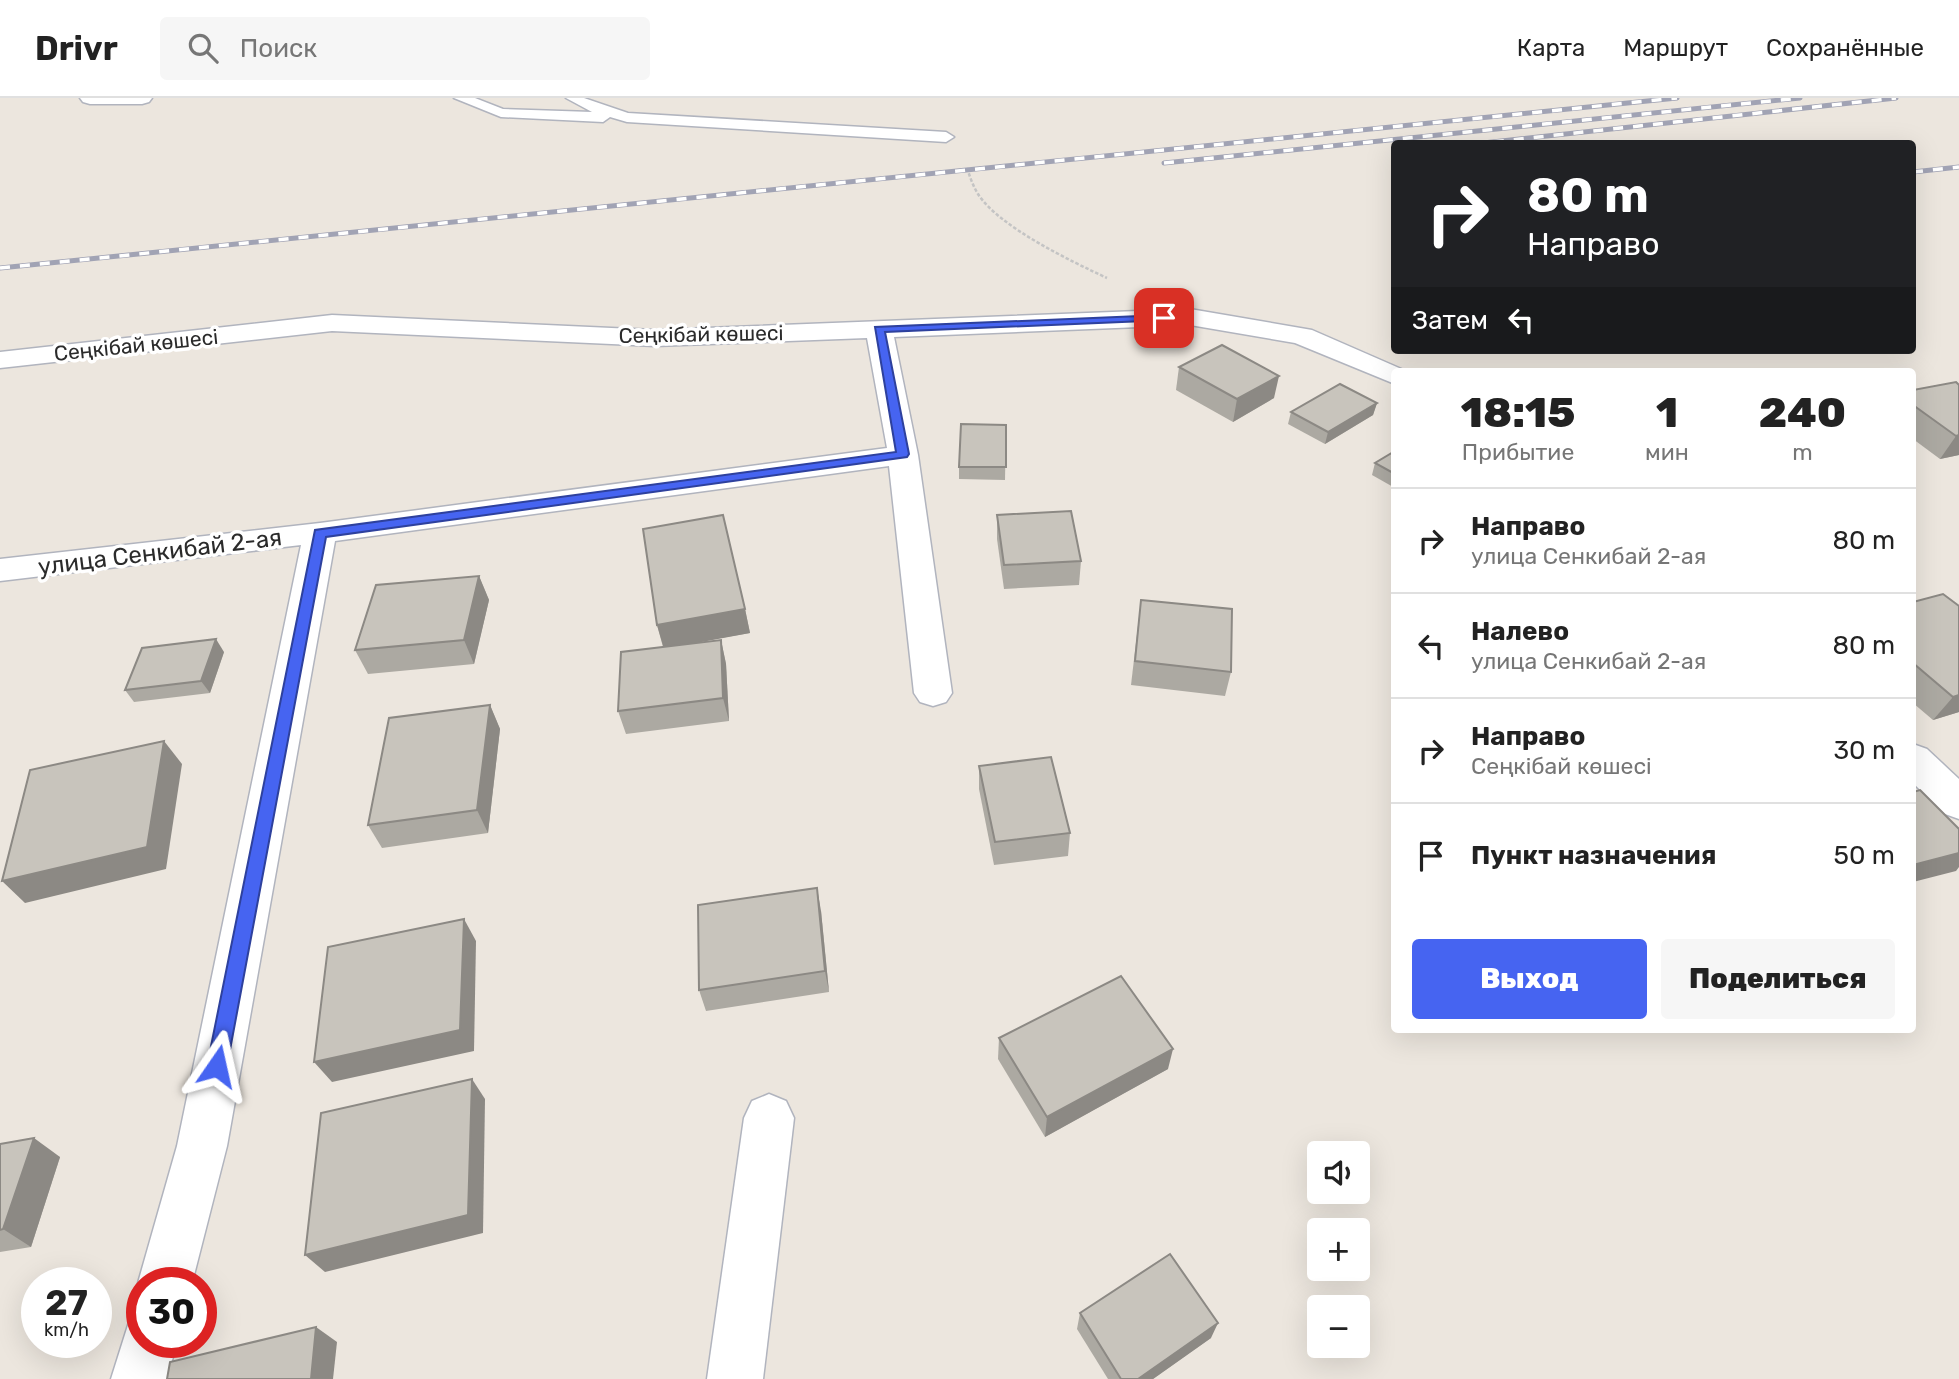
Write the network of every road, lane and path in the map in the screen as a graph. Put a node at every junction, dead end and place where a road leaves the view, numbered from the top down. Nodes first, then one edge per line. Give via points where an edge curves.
1 (90, 98) edge
2 (142, 98) edge
3 (461, 98) edge
4 (573, 98) edge
5 (627, 117) junction
6 (946, 137) joint
7 (1107, 278) dead end
8 (879, 329) junction
9 (0, 360) edge
10 (1391, 374) edge
11 (903, 454) junction
12 (320, 533) junction
13 (0, 570) edge
14 (933, 694) dead end
15 (1916, 762) edge
16 (1959, 803) edge
17 (769, 1118) dead end
18 (169, 1267) edge
19 (145, 1358) edge
20 (139, 1379) edge
21 (735, 1379) edge

1 - 2 street
3 - 5 lane via 501,113
4 - 5 lane
5 - 6 lane
6 - 7 path via 981,199 1071,261
8 - 9 street, Сеңкібай көшесі via 655,338 332,323
8 - 10 street, Сеңкібай көшесі via 1190,317 1302,336
8 - 11 street
11 - 12 street, улица Сенкибай 2-ая
11 - 14 street
12 - 13 street, улица Сенкибай 2-ая
12 - 18 street, улица Сенкибай 2-ая via 202,1146
15 - 16 street
17 - 21 street
19 - 20 street

